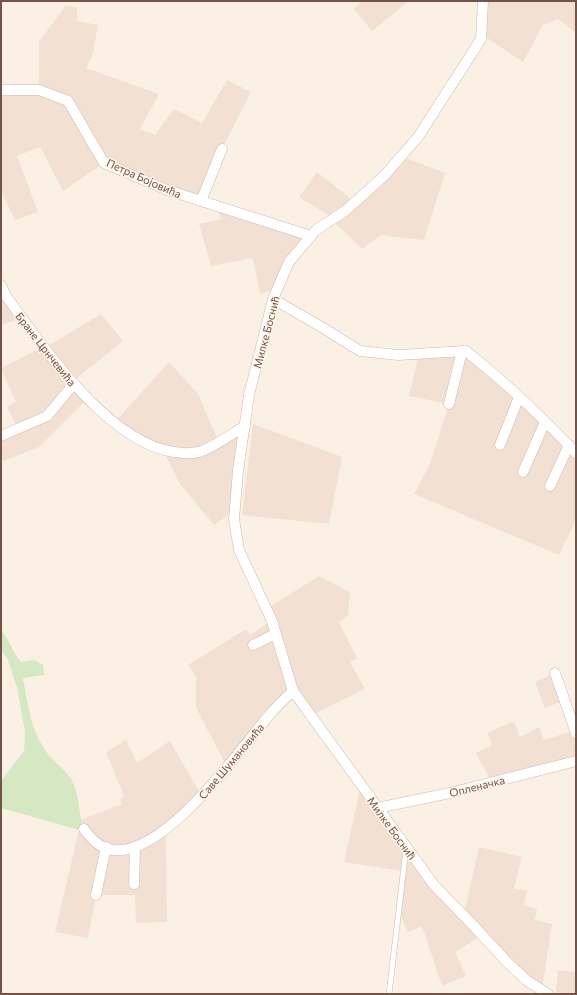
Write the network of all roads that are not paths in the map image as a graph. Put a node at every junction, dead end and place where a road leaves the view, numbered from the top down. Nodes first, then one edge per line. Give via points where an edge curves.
1 (483, 1) edge
2 (1, 90) edge
3 (222, 149) dead end
4 (201, 200) junction
5 (311, 236) junction
6 (1, 285) edge
7 (4, 297) edge
8 (273, 299) junction
9 (462, 351) junction
10 (73, 385) junction
11 (519, 397) junction
12 (449, 404) dead end
13 (545, 422) junction
14 (245, 426) junction
15 (1, 436) edge
16 (500, 445) dead end
17 (569, 445) junction
18 (576, 453) edge
19 (524, 472) dead end
20 (550, 486) dead end
21 (275, 634) junction
22 (253, 645) dead end
23 (555, 673) dead end
24 (293, 691) junction
25 (576, 733) edge
26 (576, 761) edge
27 (377, 808) junction
28 (84, 830) dead end
29 (106, 847) junction
30 (135, 847) junction
31 (406, 848) junction
32 (134, 884) dead end
33 (96, 895) dead end
34 (389, 994) edge
35 (548, 994) edge

1 - 5 street, Милке Боснић via 481,39 418,137 385,175 345,211
2 - 4 street, Петра Бојовића via 40,90 68,101 104,163 167,190
3 - 4 street
4 - 5 street, Петра Бојовића
5 - 8 street, Милке Боснић via 289,262
6 - 7 street, Бране Црнчевића
7 - 10 street, Бране Црнчевића
8 - 9 street via 360,351 398,355
8 - 14 street, Милке Боснић via 250,394
9 - 11 street via 466,351 485,366
9 - 12 street
10 - 14 street, Бране Црнчевића via 126,433 168,452 200,452
10 - 15 street via 46,416
11 - 13 street
11 - 16 street
13 - 17 street
13 - 19 street
14 - 21 street, Милке Боснић via 234,519 239,550 272,621
17 - 18 street
17 - 20 street
21 - 22 street
21 - 24 street, Милке Боснић
23 - 25 street
24 - 27 street, Милке Боснић
24 - 30 street, Саве Шумановића via 272,711 202,797 164,830
26 - 27 street, Опленачка via 450,794
27 - 31 street, Милке Боснић
28 - 29 street, Саве Шумановића via 94,842
29 - 30 street, Саве Шумановића via 113,850
29 - 33 street
30 - 32 street
31 - 34 lane
31 - 35 street, Милке Боснић via 434,885 508,963 526,980

